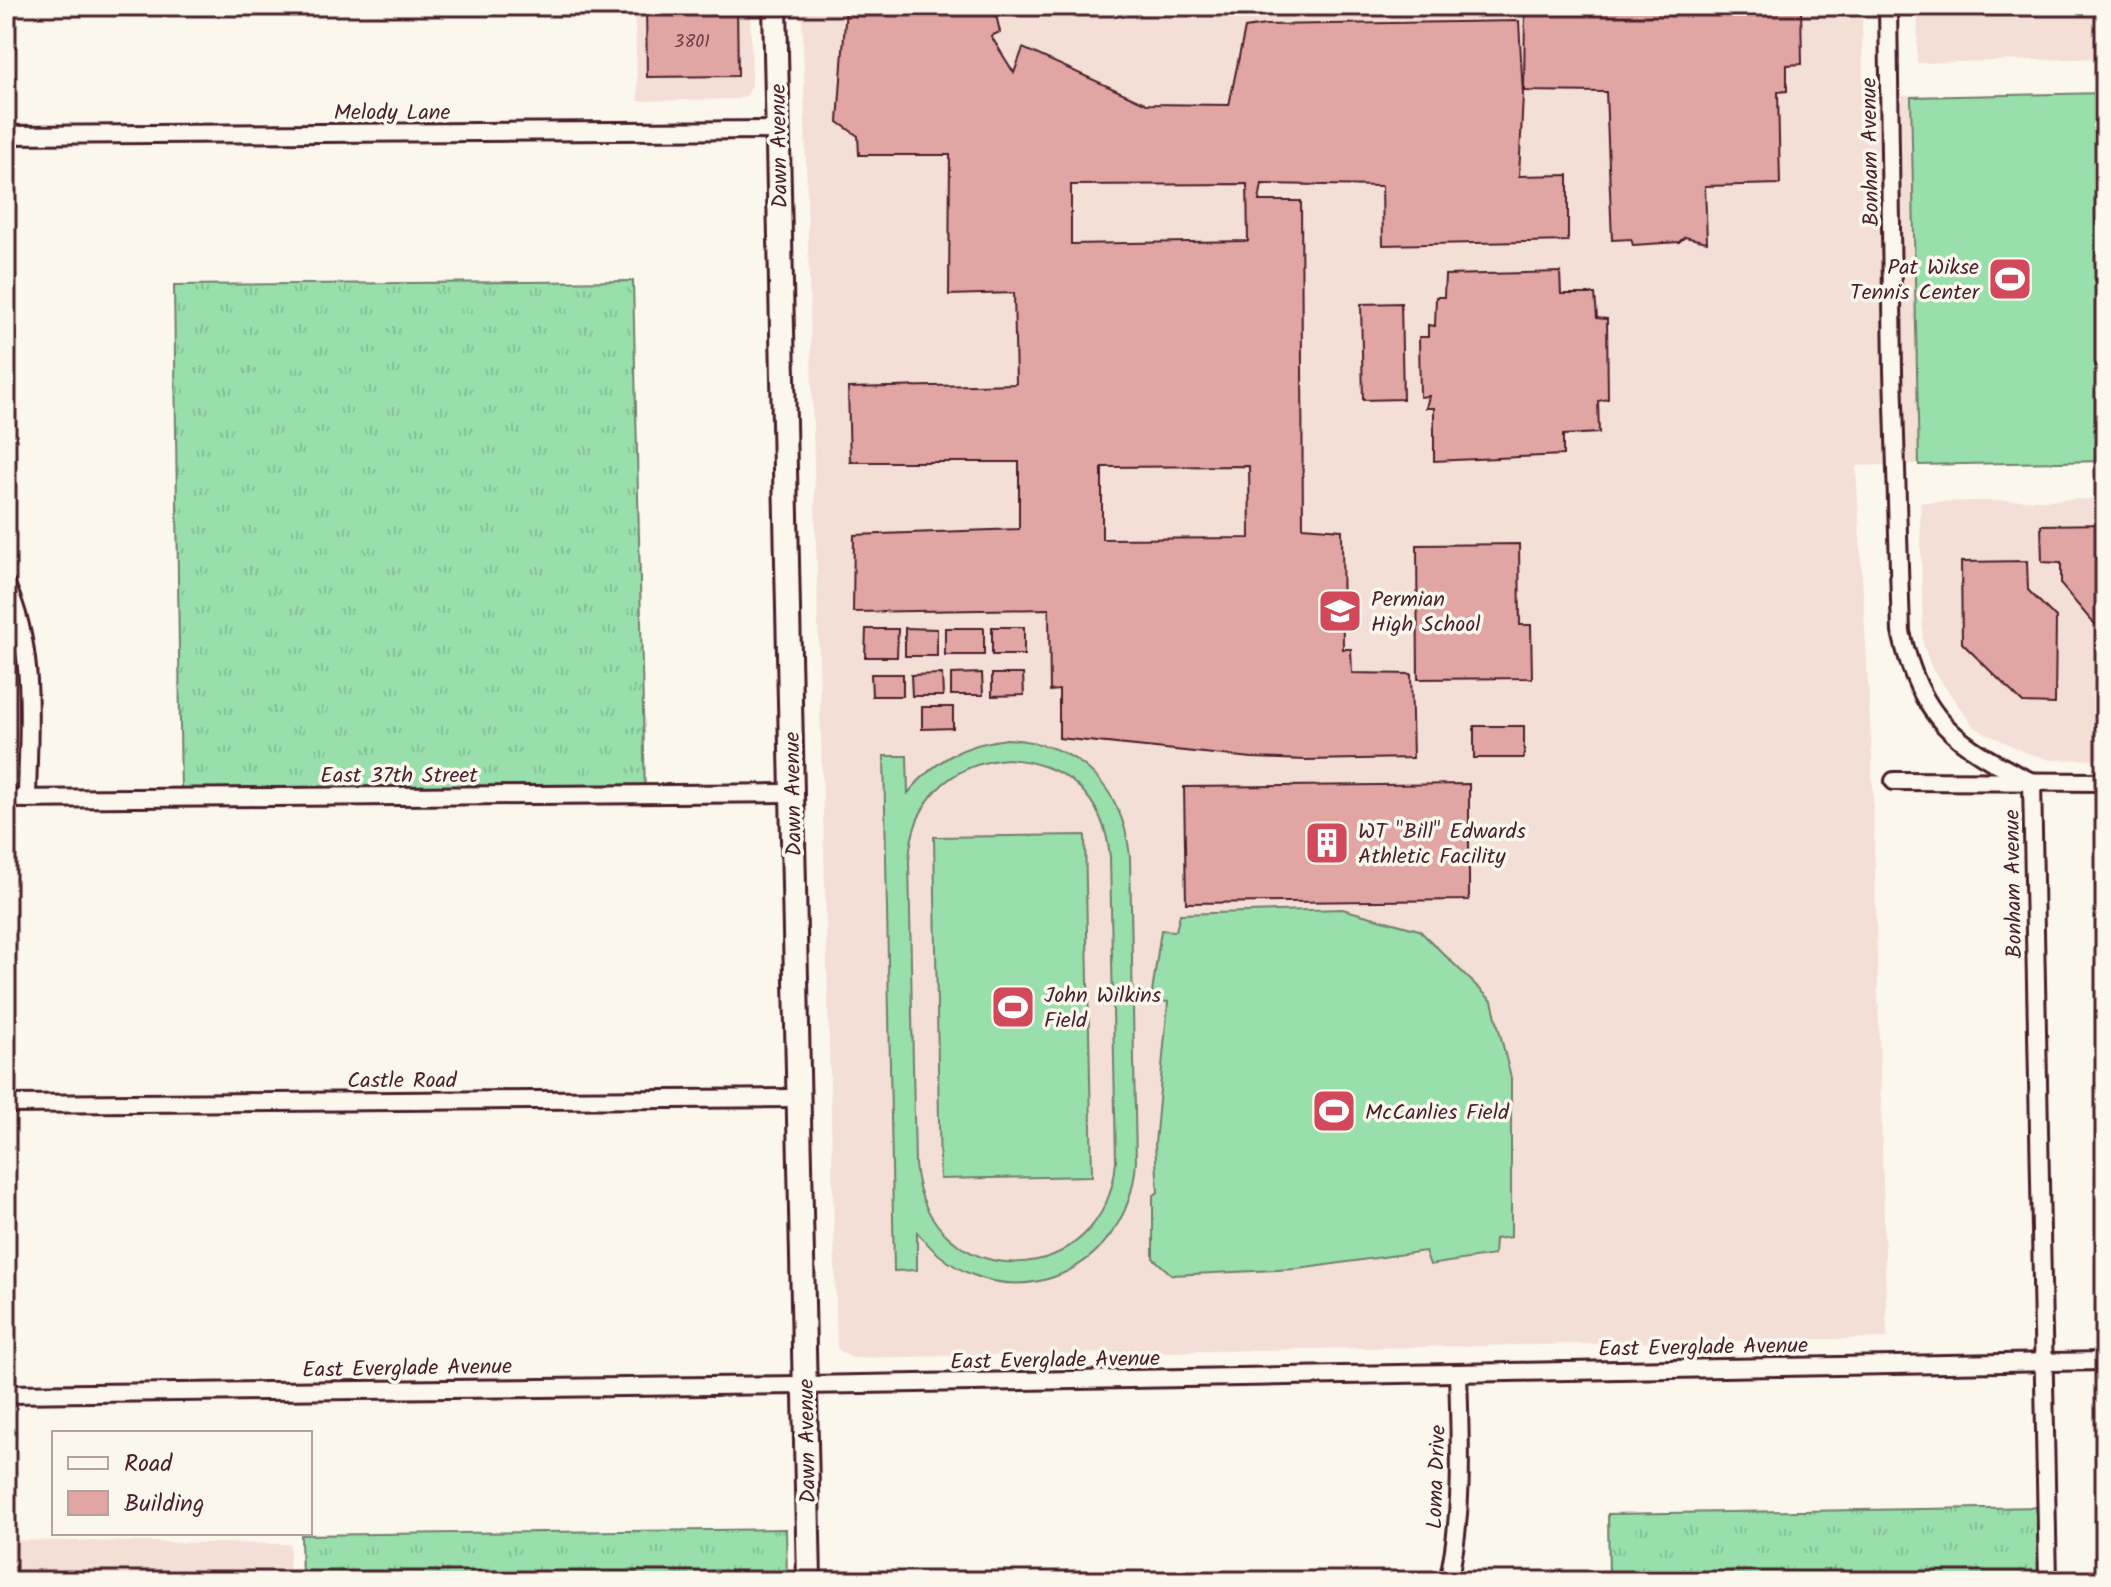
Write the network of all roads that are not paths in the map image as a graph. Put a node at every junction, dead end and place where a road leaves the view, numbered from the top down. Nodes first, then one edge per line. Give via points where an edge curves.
1 (775, 6) edge
2 (1888, 6) edge
3 (778, 130) junction
4 (6, 135) edge
5 (6, 585) edge
6 (1894, 781) dead end
7 (2032, 782) junction
8 (2105, 782) edge
9 (792, 793) junction
10 (6, 799) edge
11 (27, 799) junction
12 (798, 1098) junction
13 (6, 1104) edge
14 (2105, 1361) edge
15 (2044, 1362) junction
16 (1458, 1373) junction
17 (805, 1385) junction
18 (6, 1394) edge
19 (809, 1581) edge
20 (1448, 1581) edge
21 (2048, 1581) edge

1 - 3 street, Dawn Avenue
2 - 7 street, Bonham Avenue via 1901,632 1918,688 1951,733 1971,751
3 - 4 street, Melody Lane
3 - 9 street, Dawn Avenue
5 - 11 street via 25,643
6 - 7 street
7 - 8 street
7 - 15 street, Bonham Avenue
9 - 11 street, East 37th Street
9 - 12 street, Dawn Avenue
10 - 11 street, East 37th Street
12 - 13 street, Castle Road
12 - 17 street, Dawn Avenue
14 - 15 street, East Everglade Avenue
15 - 16 street, East Everglade Avenue
15 - 21 street, Bonham Avenue
16 - 17 street, East Everglade Avenue
16 - 20 street, Loma Drive via 1458,1507
17 - 18 street, East Everglade Avenue
17 - 19 street, Dawn Avenue

